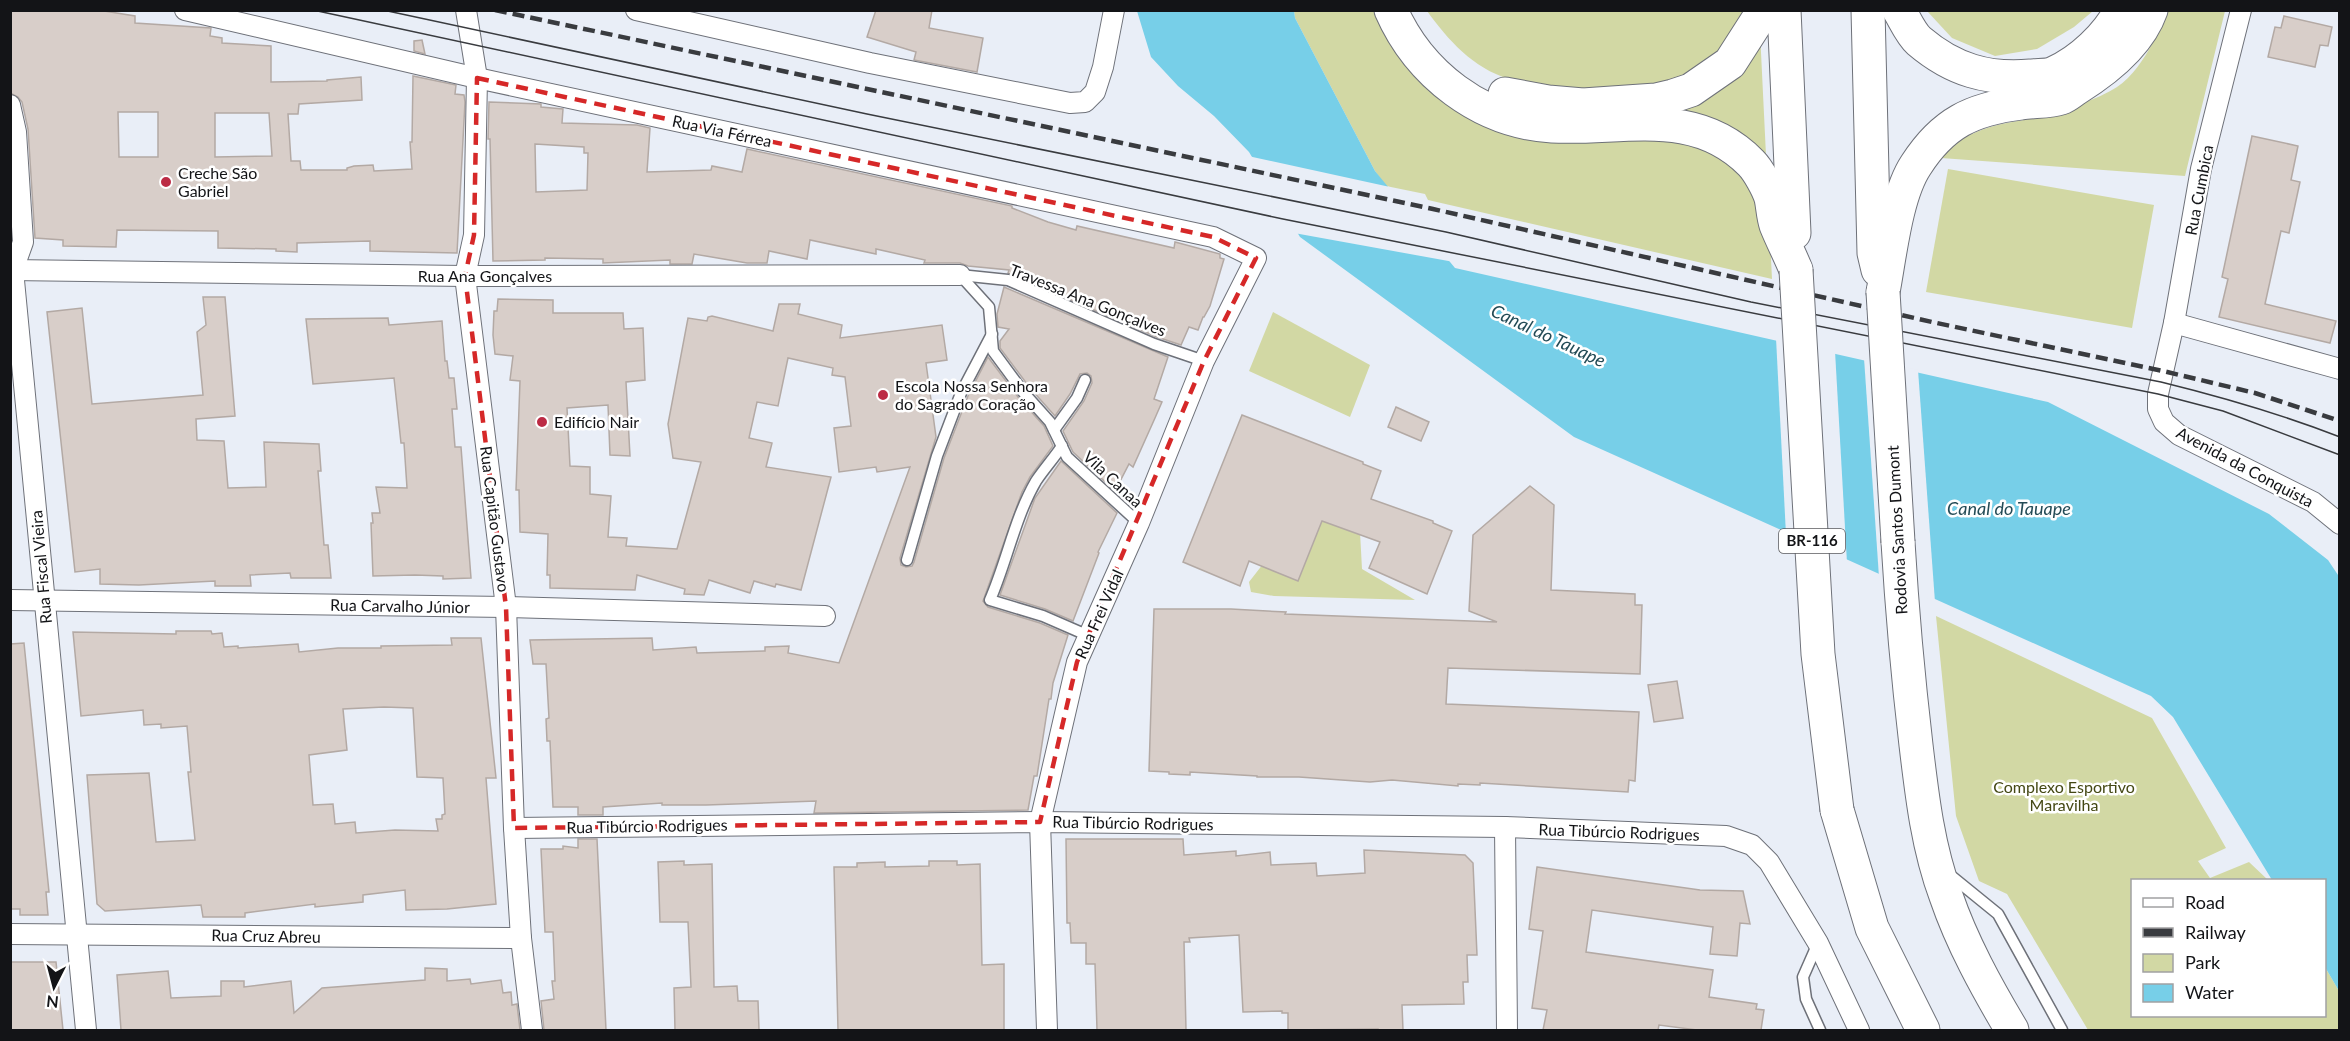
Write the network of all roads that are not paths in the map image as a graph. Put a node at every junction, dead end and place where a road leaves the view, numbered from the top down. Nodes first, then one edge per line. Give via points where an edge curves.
1 (185, 10) edge
2 (466, 10) edge
3 (636, 10) edge
4 (1114, 10) edge
5 (1391, 10) edge
6 (1413, 10) edge
7 (1764, 10) edge
8 (1784, 10) edge
9 (1868, 10) edge
10 (1899, 10) edge
11 (2121, 10) edge
12 (2151, 10) edge
13 (2241, 10) edge
14 (477, 78) junction
15 (2015, 91) junction
16 (10, 105) edge
17 (1656, 112) junction
18 (13, 132) edge
19 (1256, 258) joint
20 (12, 270) edge
21 (1796, 270) junction
22 (960, 275) junction
23 (465, 276) junction
24 (1883, 292) junction
25 (2174, 322) junction
26 (992, 334) junction
27 (1204, 361) junction
28 (2340, 369) edge
29 (2163, 370) joint
30 (1085, 380) dead end
31 (1054, 430) junction
32 (1062, 446) junction
33 (1139, 524) junction
34 (2340, 524) edge
35 (906, 560) dead end
36 (10, 600) edge
37 (44, 600) junction
38 (506, 607) junction
39 (825, 616) dead end
40 (1089, 636) junction
41 (1040, 822) junction
42 (1504, 827) junction
43 (514, 828) junction
44 (1936, 864) junction
45 (10, 934) edge
46 (76, 934) junction
47 (521, 938) junction
48 (1818, 943) junction
49 (86, 1030) edge
50 (532, 1030) edge
51 (1047, 1030) edge
52 (1507, 1030) edge
53 (1820, 1030) edge
54 (1859, 1030) edge
55 (1923, 1030) edge
56 (2012, 1030) edge
57 (2062, 1030) edge

1 - 14 street, Rua Via Férrea
2 - 14 street, Rua Capitão Gustavo
3 - 4 street via 1070,103 1085,102 1095,92
5 - 17 highway via 1401,32 1438,77 1489,110 1519,121 1552,126
6 - 17 highway via 1454,64 1499,92 1539,101
7 - 17 highway via 1730,63
8 - 21 highway, BR-116
9 - 24 highway, Rodovia Santos Dumont via 1874,252
10 - 15 highway via 1917,40 1954,65
11 - 15 highway via 2094,45 2053,74
12 - 15 highway via 2117,59 2062,98
13 - 25 street, Rua Cumbica via 2201,169
14 - 19 street, Rua Via Férrea via 1213,237
14 - 23 street, Rua Capitão Gustavo via 474,236
15 - 24 highway via 1993,106 1959,120 1934,140 1915,166 1903,190
16 - 18 street, Rua Fiscal Vieira
17 - 21 highway via 1721,140 1752,163 1770,196 1776,224
18 - 20 street, Rua Fiscal Vieira via 23,242
19 - 27 street, Rua Frei Vidal
20 - 23 street, Rua Ana Gonçalves
20 - 37 street, Rua Fiscal Vieira
21 - 55 highway, BR-116, bridge via 1818,654 1837,810 1872,928
22 - 23 street, Rua Ana Gonçalves
22 - 26 lane, Vila Canaa via 989,307
22 - 27 lane, Travessa Ana Gonçalves via 1008,280 1154,344
23 - 38 street, Rua Capitão Gustavo
24 - 44 highway, Rodovia Santos Dumont, bridge via 1903,635 1923,801
25 - 28 street
25 - 29 street, Rua Cumbica
26 - 31 lane, Vila Canaa via 993,351
26 - 35 lane via 961,393 937,456
27 - 33 street, Rua Frei Vidal
29 - 34 street, Avenida da Conquista via 2158,409 2164,422 2179,435 2313,502
30 - 31 lane
31 - 32 lane, Vila Canaa
32 - 33 lane, Vila Canaa via 1067,457
32 - 40 lane via 1036,481 990,600 1043,616
33 - 40 street, Rua Frei Vidal
36 - 37 street, Rua Carvalho Júnior
37 - 38 street, Rua Carvalho Júnior
37 - 46 street, Rua Fiscal Vieira
38 - 39 street, Rua Carvalho Júnior
38 - 43 street, Rua Capitão Gustavo
40 - 41 street, Rua Frei Vidal via 1077,662
41 - 42 street, Rua Tibúrcio Rodrigues
41 - 43 street, Rua Tibúrcio Rodrigues
41 - 51 street, Rua Frei Vidal
42 - 48 street, Rua Tibúrcio Rodrigues via 1726,836 1752,845 1769,862
42 - 52 street
43 - 47 street, Rua Capitão Gustavo
44 - 56 highway, Rodovia Santos Dumont via 1946,897 1989,992
44 - 57 lane via 1998,915
45 - 46 street, Rua Cruz Abreu
46 - 47 street, Rua Cruz Abreu
46 - 49 street, Rua Fiscal Vieira
47 - 50 street, Rua Capitão Gustavo
48 - 53 lane via 1803,977 1806,999
48 - 54 street

